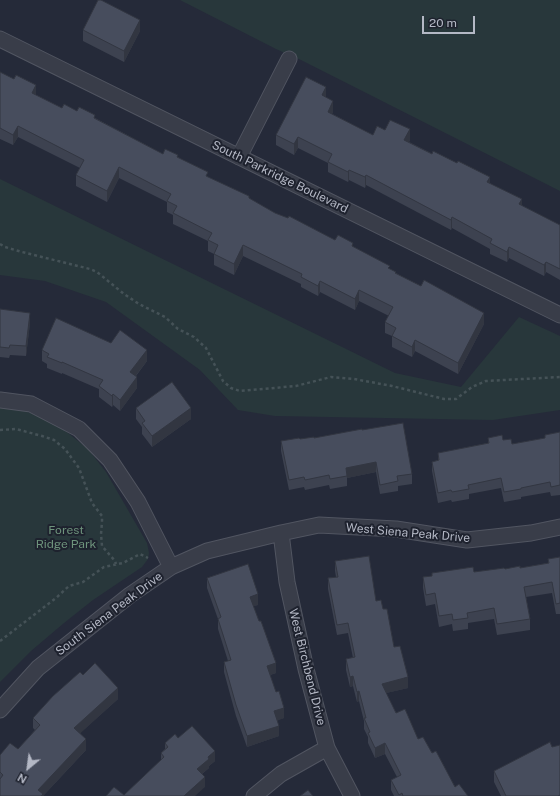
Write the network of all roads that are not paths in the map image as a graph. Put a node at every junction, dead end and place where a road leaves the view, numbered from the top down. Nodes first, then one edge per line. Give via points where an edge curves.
1 (0, 39) edge
2 (289, 59) dead end
3 (239, 157) junction
4 (560, 315) edge
5 (0, 400) edge
6 (560, 527) edge
7 (281, 533) junction
8 (171, 567) junction
9 (0, 710) edge
10 (327, 748) junction
11 (254, 796) edge
12 (352, 796) edge

1 - 3 street, South Parkridge Boulevard
2 - 3 street
3 - 4 street, South Parkridge Boulevard
5 - 8 street via 31,404 79,429 110,460 138,502
6 - 7 street, West Siena Peak Drive via 468,540 396,529 319,525
7 - 8 street, South Siena Peak Drive via 207,551
7 - 10 street, West Birchbend Drive via 287,582
8 - 9 street, South Siena Peak Drive via 130,595 38,668
10 - 11 street via 282,774
10 - 12 street, West Birchbend Drive

